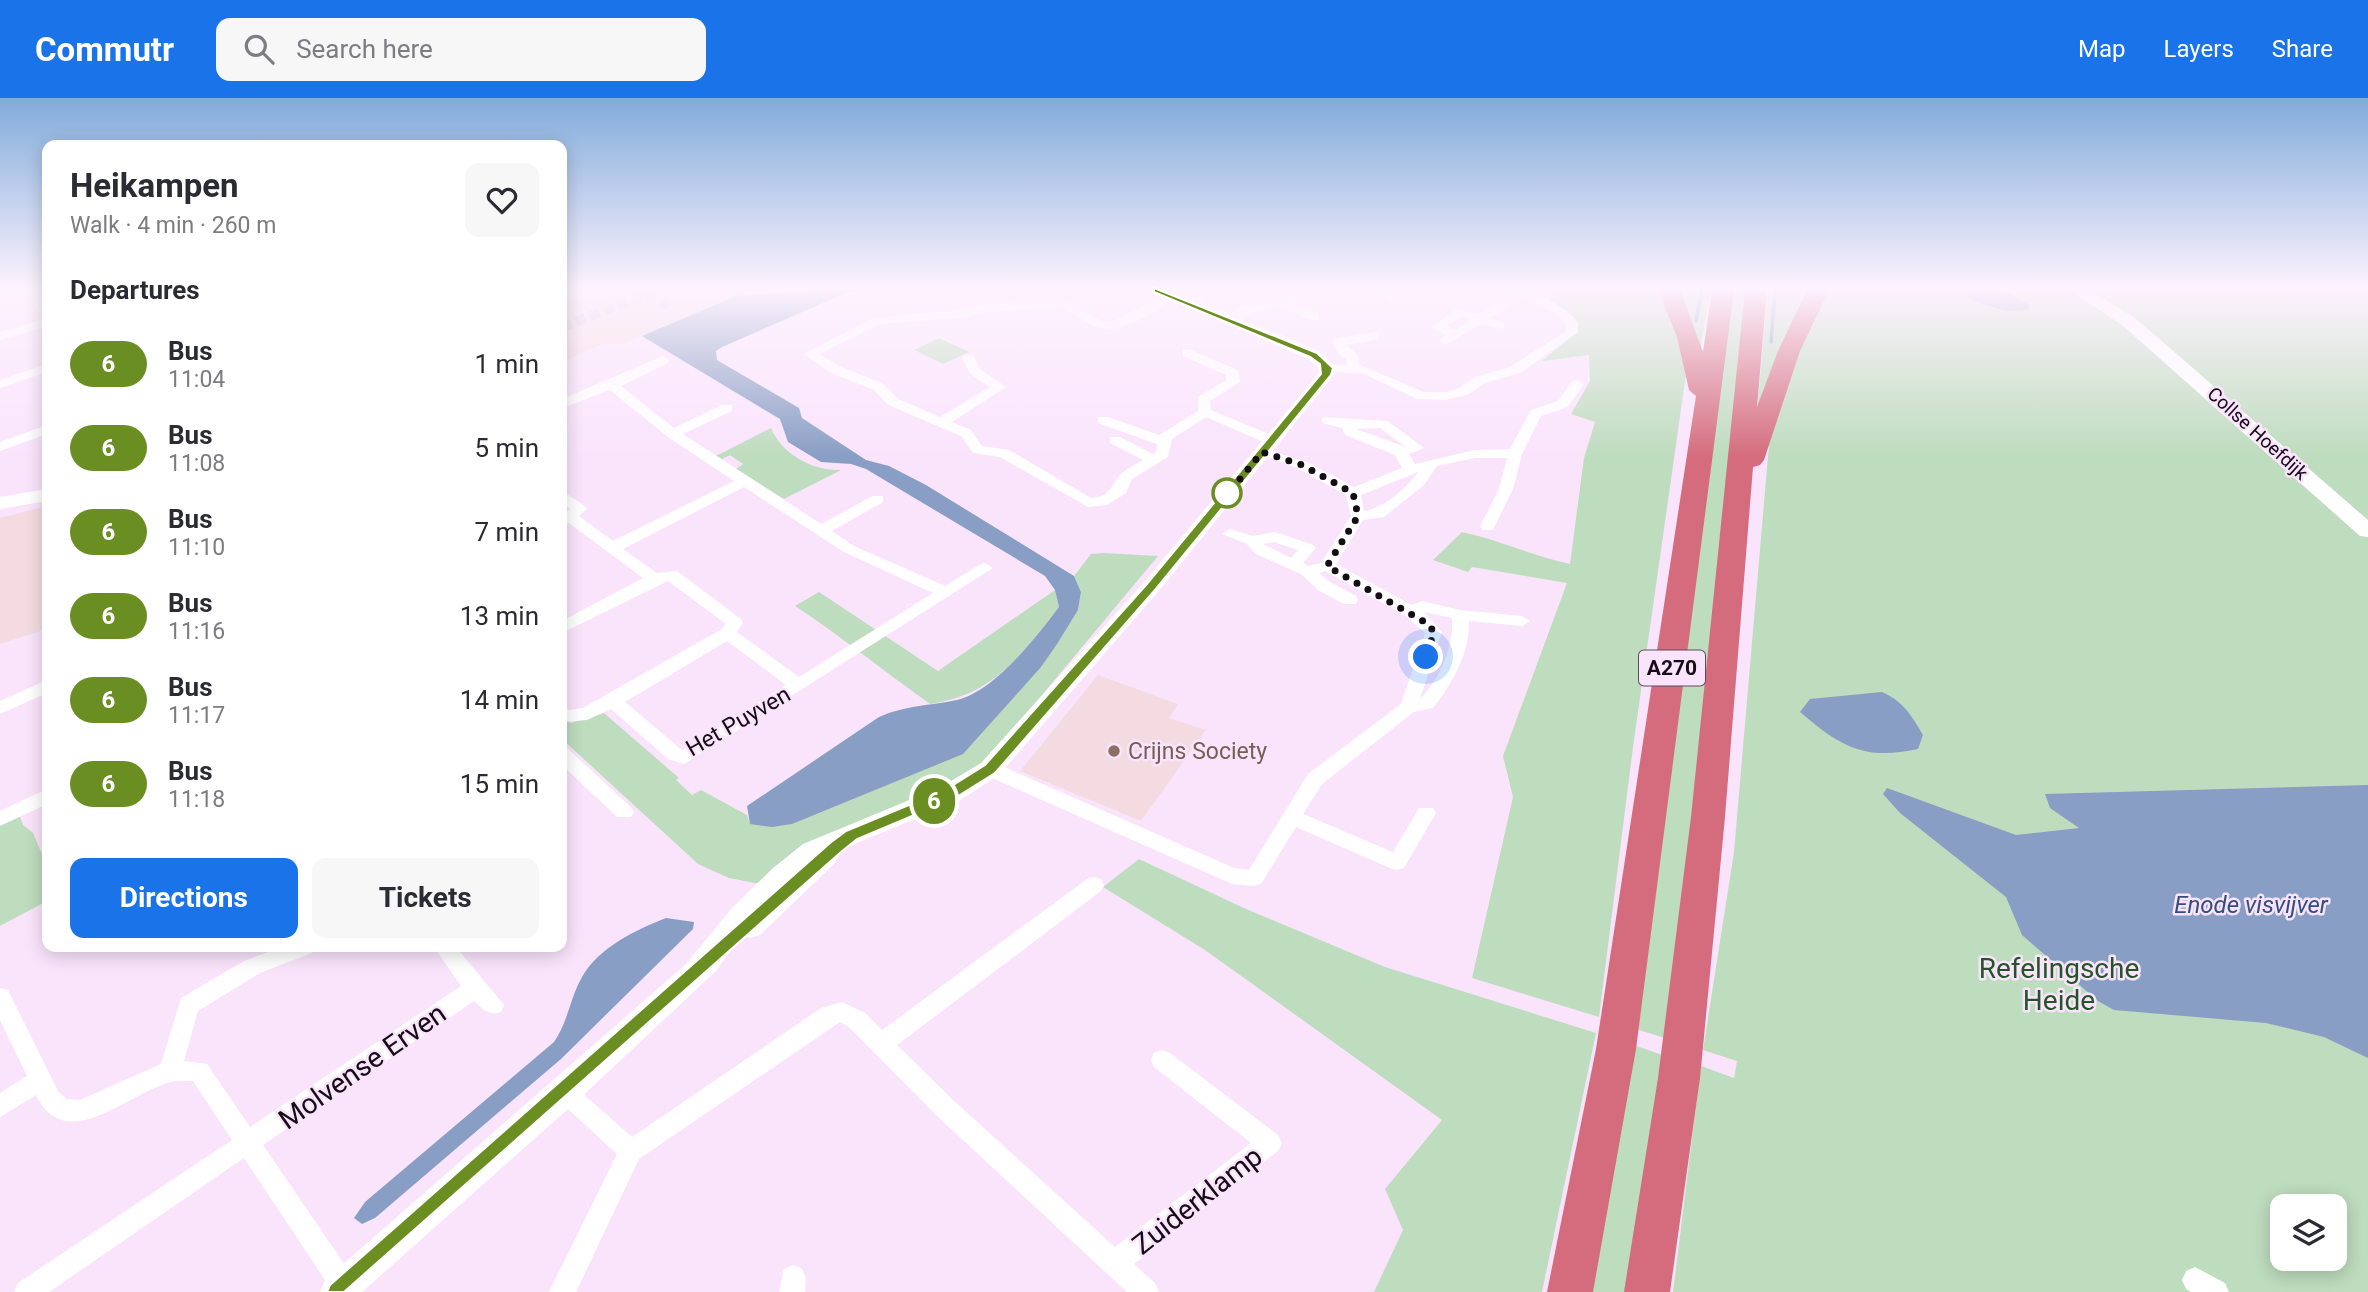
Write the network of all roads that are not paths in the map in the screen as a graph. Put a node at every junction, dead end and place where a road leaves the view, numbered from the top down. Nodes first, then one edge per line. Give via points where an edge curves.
1 (827, 346) edge
2 (1292, 346) edge
3 (1340, 346) edge
4 (1552, 346) edge
5 (1690, 346) edge
6 (1714, 346) edge
7 (1751, 346) edge
8 (1792, 346) edge
9 (2157, 346) edge
10 (1187, 353) dead end
11 (968, 357) dead end
12 (663, 360) dead end
13 (1354, 367) junction
14 (1328, 368) junction
15 (42, 370) edge
16 (0, 384) edge
17 (1577, 384) dead end
18 (612, 385) junction
19 (567, 402) edge
20 (1705, 405) junction
21 (727, 408) dead end
22 (1205, 412) junction
23 (1327, 419) dead end
24 (1103, 420) dead end
25 (942, 422) junction
26 (42, 431) edge
27 (673, 434) junction
28 (1115, 440) dead end
29 (1162, 441) junction
30 (1266, 446) junction
31 (0, 447) edge
32 (1515, 454) junction
33 (1155, 461) junction
34 (1431, 464) junction
35 (1409, 467) junction
36 (746, 481) junction
37 (1353, 493) junction
38 (42, 496) edge
39 (1736, 498) junction
40 (567, 499) edge
41 (878, 499) dead end
42 (0, 503) edge
43 (1358, 516) junction
44 (567, 518) edge
45 (567, 520) edge
46 (1488, 527) dead end
47 (822, 530) junction
48 (2368, 531) edge
49 (1230, 534) dead end
50 (612, 548) junction
51 (1327, 566) junction
52 (985, 568) dead end
53 (1300, 568) junction
54 (654, 579) junction
55 (946, 593) junction
56 (1350, 600) dead end
57 (1412, 612) junction
58 (1460, 615) junction
59 (1522, 621) dead end
60 (567, 625) edge
61 (729, 633) junction
62 (798, 685) junction
63 (42, 688) edge
64 (613, 701) junction
65 (1409, 707) junction
66 (0, 708) edge
67 (567, 717) edge
68 (567, 759) edge
69 (990, 769) junction
70 (42, 798) edge
71 (624, 812) dead end
72 (1426, 813) dead end
73 (1292, 817) junction
74 (0, 819) edge
75 (1094, 886) dead end
76 (292, 952) edge
77 (448, 952) edge
78 (475, 988) junction
79 (0, 997) edge
80 (493, 1005) dead end
81 (880, 1044) junction
82 (1162, 1060) dead end
83 (170, 1071) junction
84 (41, 1080) junction
85 (565, 1092) junction
86 (0, 1106) edge
87 (249, 1144) junction
88 (631, 1151) junction
89 (1115, 1263) junction
90 (341, 1289) edge
91 (27, 1292) edge
92 (562, 1292) edge
93 (1146, 1292) edge
94 (1570, 1292) edge
95 (1647, 1292) edge

1 - 25 street via 810,354 879,387 893,402
2 - 14 street via 1314,355
3 - 13 street via 1352,357
4 - 13 street via 1516,370 1480,380 1446,397 1422,396
5 - 20 highway, A270
6 - 20 highway, A270
7 - 39 highway, A270
8 - 39 highway, A270
9 - 48 main road, Collse Hoefdijk
10 - 22 street via 1233,373 1233,382 1203,400
11 - 25 street via 975,371 999,387
12 - 18 street
13 - 14 street
14 - 30 street
15 - 16 street
17 - 32 street via 1563,404 1536,413
18 - 19 street
18 - 27 street
20 - 94 highway, A270 via 1644,868 1616,1049
21 - 27 street
22 - 29 street
22 - 30 street
23 - 35 street via 1401,452
24 - 29 street
25 - 33 street via 966,433 978,450 1004,453 1088,503 1102,502 1121,490 1126,477
26 - 31 street
27 - 36 street
28 - 33 street
29 - 33 street via 1163,454
30 - 37 street
30 - 69 street via 1151,587
32 - 34 street via 1499,452
32 - 46 street via 1506,489
34 - 35 street
34 - 43 street via 1419,482 1379,514
35 - 37 street
36 - 47 street
36 - 50 street
37 - 43 street
38 - 42 street
39 - 95 highway, A270 via 1690,977
40 - 44 street, Het Puyven via 580,509
41 - 47 street
43 - 51 street
45 - 50 street, Het Puyven
47 - 55 street via 872,562
49 - 53 street
50 - 54 street, Het Puyven
51 - 53 street
51 - 57 street
52 - 55 street, Het Puyven
53 - 56 street
54 - 60 street
54 - 61 street, Het Puyven via 671,575 735,623
55 - 62 street, Het Puyven
57 - 58 street via 1422,606
57 - 65 street via 1434,632
58 - 59 street
58 - 65 street via 1463,629 1438,691 1427,704
61 - 62 street, Het Puyven
61 - 64 street
62 - 64 street, Het Puyven via 684,757 674,754
63 - 66 street
64 - 67 street via 587,714
65 - 73 street via 1315,779
68 - 71 street
69 - 73 street via 1232,876 1254,878
69 - 85 street via 950,794 852,835 773,895
70 - 74 street
72 - 73 street via 1397,862
75 - 81 street
76 - 83 street via 252,967 189,1005
77 - 78 street
78 - 80 street
78 - 87 street, Molvense Erven
79 - 84 street
81 - 88 street, Zuiderklamp via 857,1020 842,1012 829,1015
81 - 89 street, Zuiderklamp
82 - 89 street, Zuiderklamp via 1270,1143
83 - 84 street via 81,1111 61,1110
83 - 87 street via 199,1071
84 - 86 street
85 - 88 street
85 - 90 street
87 - 90 street
87 - 91 street, Molvense Erven
88 - 92 street, Zuiderklamp
89 - 93 street, Zuiderklamp

